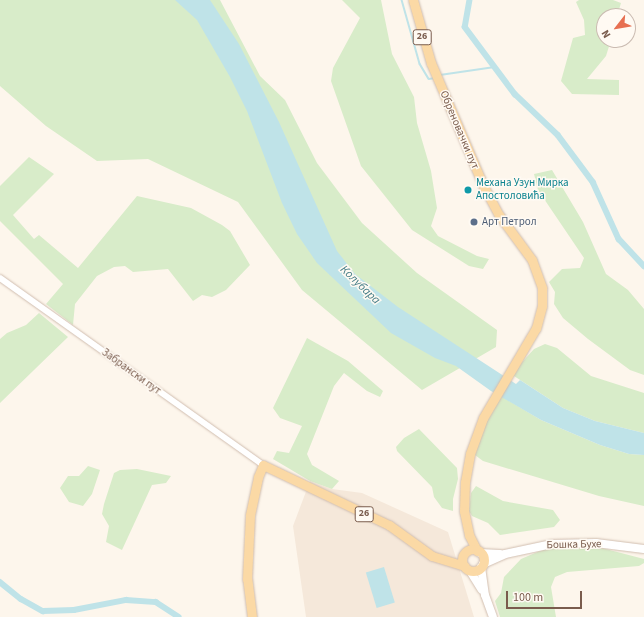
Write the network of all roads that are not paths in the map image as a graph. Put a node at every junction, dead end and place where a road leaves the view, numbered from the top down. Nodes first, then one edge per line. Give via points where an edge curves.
1 (413, 0) edge
2 (0, 278) edge
3 (263, 465) junction
4 (465, 520) junction
5 (644, 549) edge
6 (479, 552) junction
7 (505, 554) junction
8 (466, 562) junction
9 (482, 566) junction
10 (485, 595) junction
11 (252, 617) edge
12 (493, 617) edge

1 - 4 main road, Обреновачки пут / 26 via 436,77 492,204 530,256 540,277 542,293 541,313 530,341 487,411 475,436 464,489
2 - 3 street, Забрански пут via 234,447
3 - 8 main road, 26 via 389,525 440,559
3 - 11 main road via 250,515 247,579
4 - 6 main road, 26 via 469,537
4 - 8 main road, 26
5 - 7 main road, Бошка Бухе via 596,543 568,543 536,546
6 - 7 main road, Бошка Бухе
6 - 8 main road, 26
6 - 9 main road, 26
7 - 9 main road, Бошка Бухе
8 - 9 main road
8 - 10 main road
9 - 10 main road
10 - 12 main road

